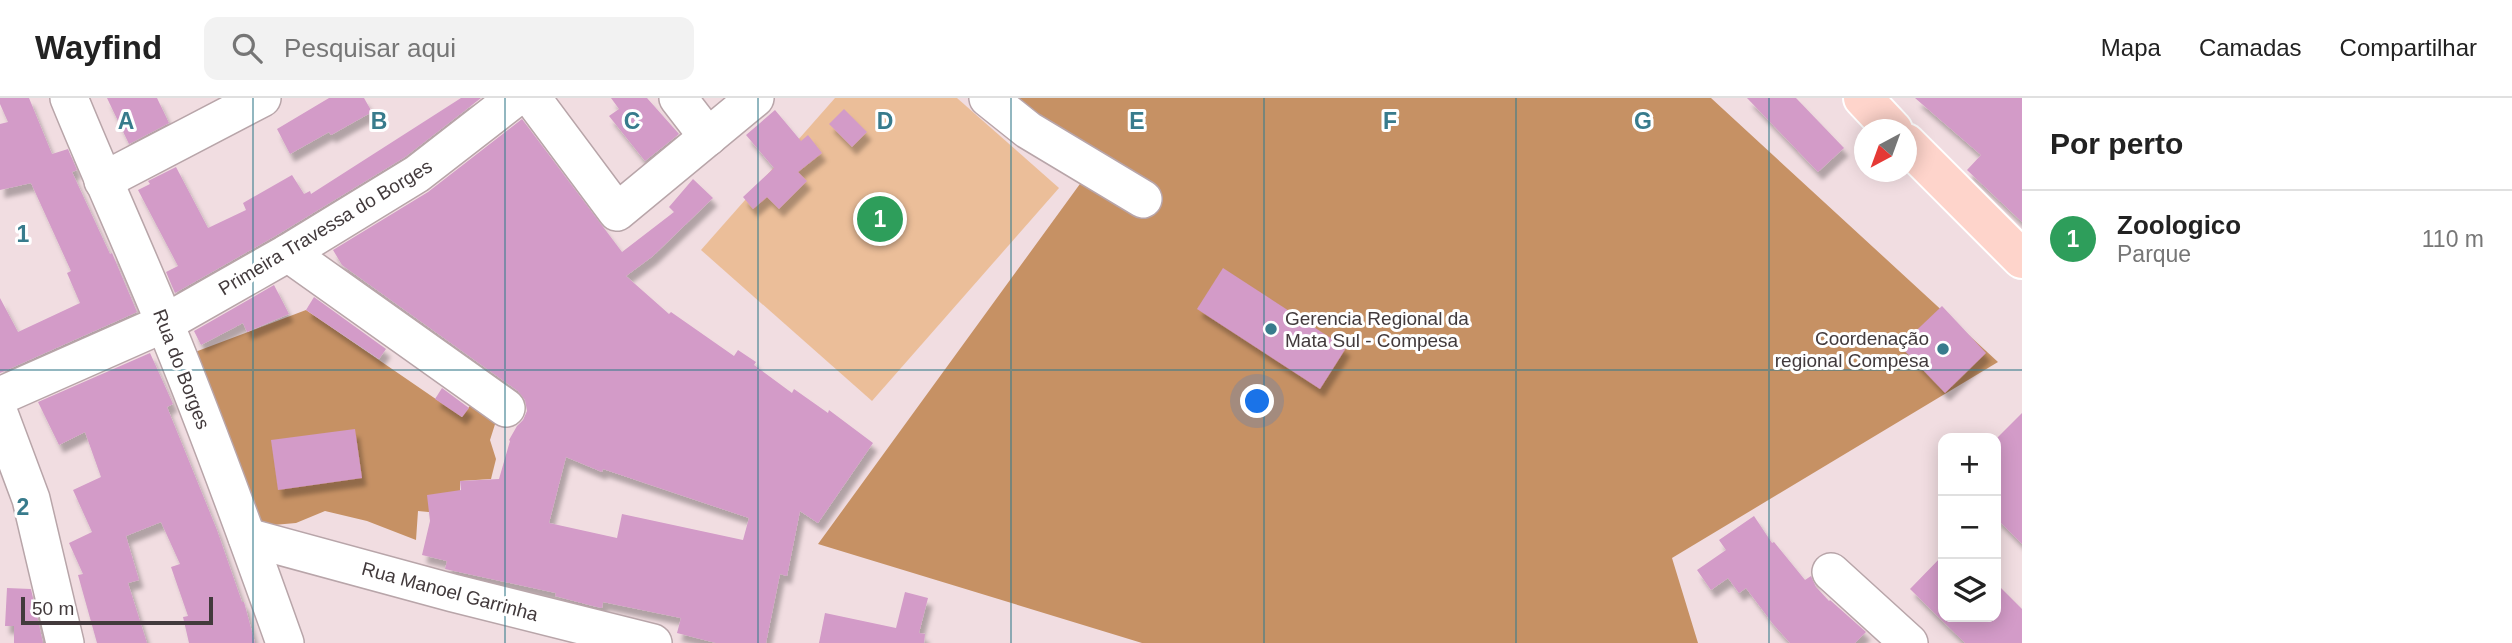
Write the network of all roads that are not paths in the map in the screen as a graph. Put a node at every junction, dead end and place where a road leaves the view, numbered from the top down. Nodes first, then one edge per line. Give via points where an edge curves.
1 (69, 98) edge
2 (262, 98) edge
3 (515, 98) edge
4 (531, 98) edge
5 (678, 98) edge
6 (755, 98) edge
7 (988, 98) edge
8 (1863, 98) edge
9 (1883, 119) edge
10 (708, 136) junction
11 (1917, 154) edge
12 (103, 181) junction
13 (1143, 199) dead end
14 (288, 253) junction
15 (2022, 259) edge
16 (165, 323) junction
17 (0, 396) edge
18 (506, 408) dead end
19 (0, 416) edge
20 (247, 537) junction
21 (1831, 572) dead end
22 (65, 643) edge
23 (285, 643) edge
24 (653, 643) edge
25 (1909, 643) edge

1 - 12 street, Rua do Borges
2 - 12 street
3 - 14 street, Primeira Travessa do Borges via 417,174
4 - 10 street via 617,212
5 - 10 street
6 - 10 street
7 - 13 street via 1028,130
8 - 9 main road
11 - 15 main road
12 - 16 street, Rua do Borges
14 - 16 street, Primeira Travessa do Borges
14 - 18 street
16 - 17 street, Primeira Travessa do Borges
16 - 20 street, Rua do Borges
19 - 22 street via 31,499
20 - 23 street, Rua do Borges
20 - 24 street, Rua Manoel Garrinha
21 - 25 street

